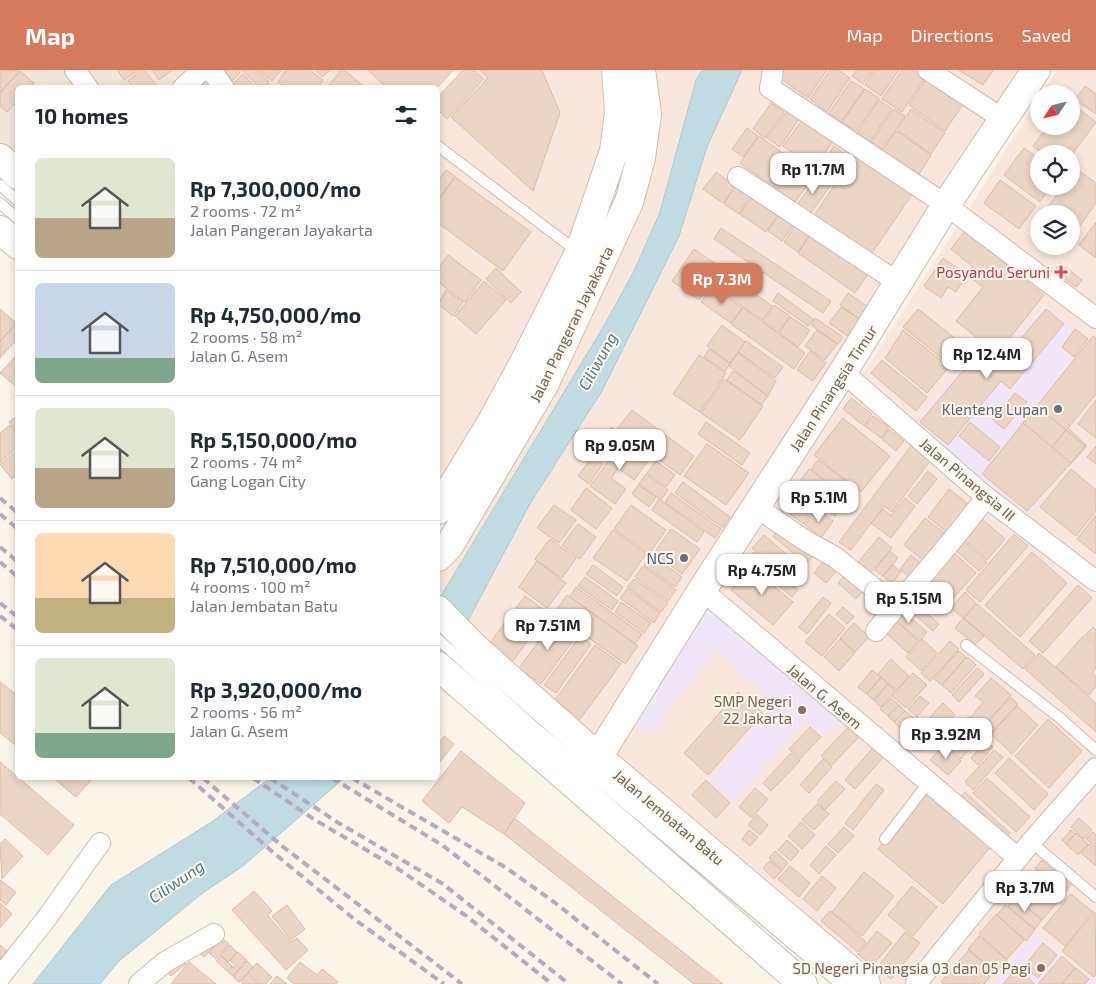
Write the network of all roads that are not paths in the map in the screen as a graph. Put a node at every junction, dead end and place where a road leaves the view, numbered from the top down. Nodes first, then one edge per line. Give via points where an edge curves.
1 (75, 70) edge
2 (202, 70) edge
3 (211, 70) edge
4 (616, 70) edge
5 (641, 70) edge
6 (773, 70) edge
7 (928, 70) edge
8 (1036, 70) edge
9 (86, 85) edge
10 (186, 85) edge
11 (222, 85) edge
12 (1003, 118) junction
13 (440, 148) edge
14 (0, 158) edge
15 (15, 172) edge
16 (738, 177) dead end
17 (0, 185) edge
18 (15, 198) edge
19 (0, 203) edge
20 (946, 205) junction
21 (12, 231) edge
22 (579, 253) junction
23 (899, 283) junction
24 (1096, 318) edge
25 (520, 370) junction
26 (843, 372) junction
27 (544, 385) junction
28 (986, 497) junction
29 (440, 507) edge
30 (756, 507) junction
31 (440, 555) edge
32 (1096, 581) edge
33 (702, 590) junction
34 (896, 606) junction
35 (440, 617) edge
36 (876, 631) dead end
37 (440, 642) edge
38 (966, 645) dead end
39 (453, 661) edge
40 (1096, 750) edge
41 (598, 757) junction
42 (1096, 768) edge
43 (928, 783) junction
44 (885, 839) dead end
45 (1031, 842) junction
46 (100, 843) dead end
47 (1018, 858) junction
48 (1096, 897) edge
49 (214, 934) dead end
50 (0, 977) edge
51 (139, 984) edge
52 (803, 984) edge
53 (840, 984) edge
54 (866, 984) edge
55 (916, 984) edge

1 - 9 street
2 - 10 street
3 - 11 street
4 - 22 main road, Jalan Pangeran Jayakarta via 619,112 614,151
5 - 27 main road, Jalan Pangeran Jayakarta via 647,114 641,158 629,202
6 - 20 street via 770,88
7 - 12 street
8 - 12 main road, Jalan Pinangsia Timur
12 - 20 main road, Jalan Pinangsia Timur
13 - 22 lane
14 - 15 main road
16 - 23 street
17 - 18 lane
19 - 21 lane
20 - 23 main road, Jalan Pinangsia Timur
20 - 24 street
22 - 25 main road, Jalan Pangeran Jayakarta
23 - 26 main road, Jalan Pinangsia Timur
25 - 27 main road
25 - 29 main road, Jalan Pangeran Jayakarta
26 - 28 street, Jalan Pinangsia III
26 - 30 main road, Jalan Pinangsia Timur
27 - 31 main road, Jalan Pangeran Jayakarta via 449,546
28 - 32 street, Jalan Pinangsia III
28 - 34 street via 920,581
30 - 33 main road, Jalan Pinangsia Timur
30 - 34 street via 835,557
33 - 41 main road, Jalan Pinangsia Timur
33 - 43 street, Jalan G. Asem
34 - 36 street
35 - 39 main road
37 - 39 lane
38 - 40 lane
39 - 41 main road, Jalan Jembatan Batu
39 - 52 main road
39 - 53 lane
41 - 54 main road, Jalan Jembatan Batu
42 - 45 street
43 - 44 lane
43 - 47 street, Jalan G. Asem
45 - 47 street
45 - 48 lane
46 - 50 street
47 - 55 street
49 - 51 street via 166,962

